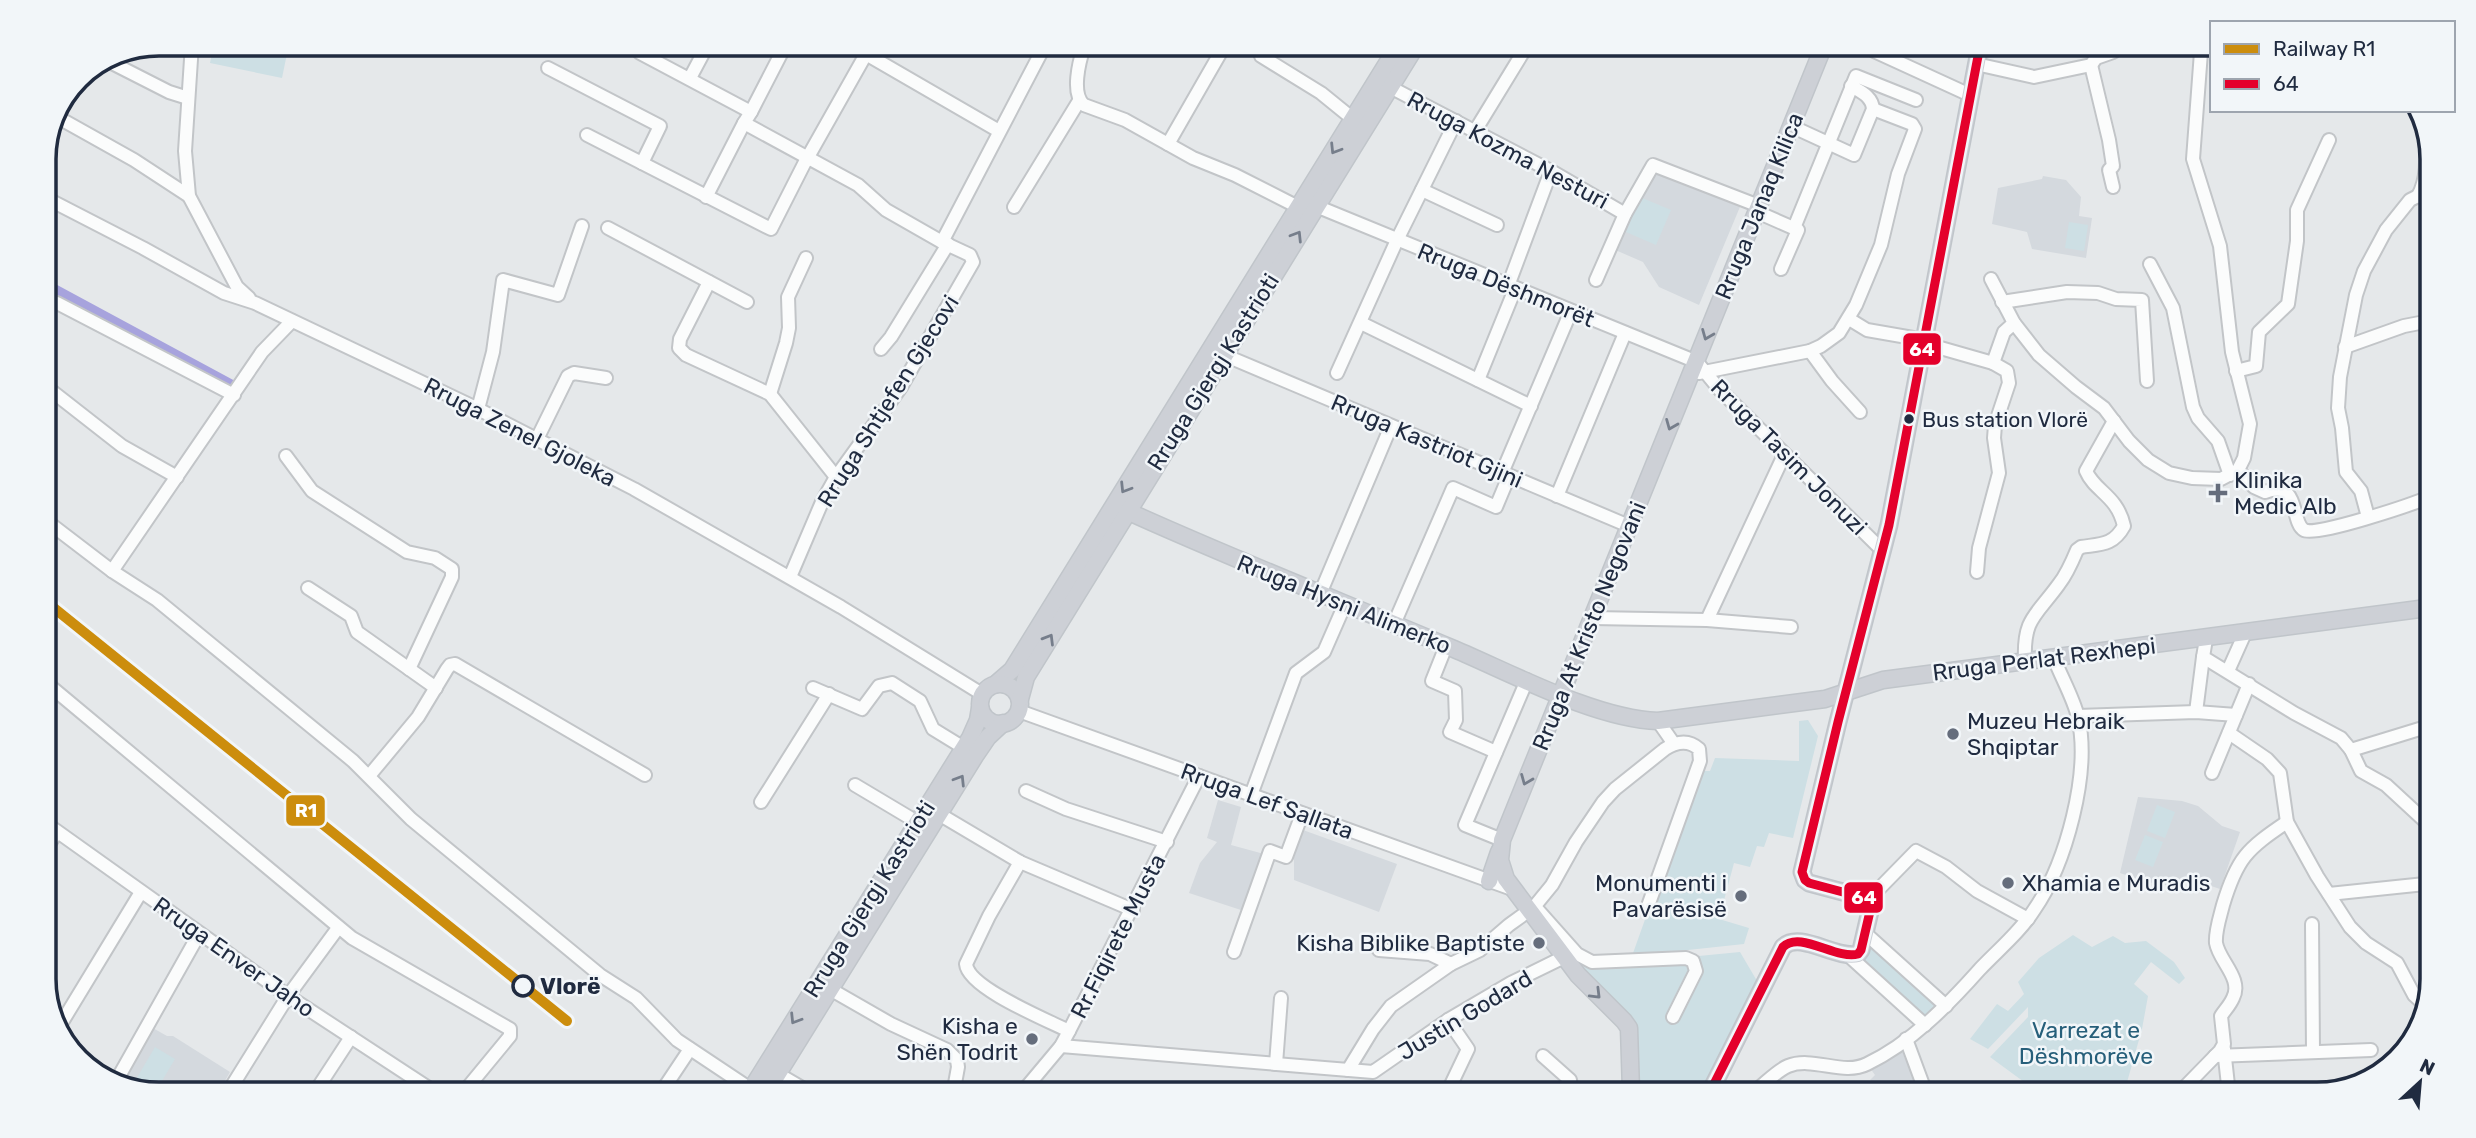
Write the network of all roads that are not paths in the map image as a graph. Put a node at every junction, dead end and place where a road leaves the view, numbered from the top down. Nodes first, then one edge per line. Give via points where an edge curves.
1 (191, 56) edge
2 (646, 56) edge
3 (702, 56) edge
4 (780, 56) edge
5 (865, 56) edge
6 (878, 56) edge
7 (1039, 56) edge
8 (1082, 56) edge
9 (1219, 56) edge
10 (1261, 56) dead end
11 (1392, 56) edge
12 (1410, 56) edge
13 (1521, 56) edge
14 (1820, 56) edge
15 (1885, 56) edge
16 (2102, 56) edge
17 (2201, 56) edge
18 (1978, 57) edge
19 (117, 65) edge
20 (2091, 65) junction
21 (548, 68) dead end
22 (690, 78) junction
23 (1851, 86) junction
24 (1390, 87) junction
25 (1970, 95) junction
26 (188, 98) junction
27 (1916, 100) dead end
28 (1079, 101) junction
29 (1872, 109) junction
30 (747, 118) junction
31 (1353, 119) junction
32 (64, 121) edge
33 (1456, 121) junction
34 (1791, 126) junction
35 (999, 131) junction
36 (1475, 131) junction
37 (587, 135) dead end
38 (2329, 140) dead end
39 (1828, 143) junction
40 (1168, 144) junction
41 (808, 157) junction
42 (642, 163) junction
43 (1551, 171) junction
44 (2113, 187) dead end
45 (1422, 190) junction
46 (2420, 192) edge
47 (189, 196) junction
48 (706, 197) junction
49 (2418, 197) joint
50 (56, 203) edge
51 (1316, 206) junction
52 (1014, 207) dead end
53 (1298, 208) junction
54 (1758, 209) junction
55 (1625, 214) junction
56 (1497, 225) dead end
57 (582, 226) dead end
58 (608, 228) dead end
59 (1794, 228) junction
60 (1397, 240) junction
61 (945, 243) junction
62 (806, 258) dead end
63 (2150, 264) dead end
64 (1781, 268) dead end
65 (1991, 279) dead end
66 (1596, 280) dead end
67 (709, 282) junction
68 (1512, 287) junction
69 (747, 302) dead end
70 (2002, 302) junction
71 (57, 303) dead end
72 (255, 303) junction
73 (1571, 311) junction
74 (1849, 319) junction
75 (292, 321) junction
76 (1361, 323) junction
77 (2014, 323) junction
78 (2420, 323) edge
79 (1625, 333) junction
80 (1923, 342) junction
81 (2345, 346) junction
82 (881, 349) dead end
83 (1810, 351) junction
84 (1224, 355) junction
85 (1993, 363) junction
86 (1698, 369) junction
87 (2236, 371) junction
88 (1337, 373) dead end
89 (606, 378) dead end
90 (1478, 380) junction
91 (2147, 381) dead end
92 (56, 394) edge
93 (769, 394) junction
94 (234, 395) junction
95 (1531, 406) junction
96 (478, 409) junction
97 (1860, 412) dead end
98 (2114, 421) junction
99 (1391, 426) junction
100 (537, 439) junction
101 (1784, 455) junction
102 (286, 456) dead end
103 (2234, 472) junction
104 (1506, 475) junction
105 (177, 477) junction
106 (836, 477) junction
107 (1557, 496) junction
108 (2420, 501) edge
109 (1127, 511) junction
110 (2368, 517) junction
111 (1629, 526) junction
112 (56, 528) edge
113 (1883, 551) junction
114 (112, 571) junction
115 (1977, 572) dead end
116 (790, 577) junction
117 (308, 589) dead end
118 (1320, 594) junction
119 (1345, 604) junction
120 (2420, 609) edge
121 (1592, 618) junction
122 (1707, 620) junction
123 (1394, 624) junction
124 (1791, 627) dead end
125 (2245, 634) junction
126 (2206, 639) junction
127 (1446, 646) junction
128 (2203, 657) junction
129 (2054, 658) junction
130 (2025, 661) junction
131 (409, 669) junction
132 (2228, 671) junction
133 (1527, 680) junction
134 (997, 683) junction
135 (2249, 684) junction
136 (436, 688) junction
137 (813, 688) dead end
138 (56, 691) edge
139 (1845, 693) junction
140 (1561, 694) junction
141 (829, 695) junction
142 (981, 701) junction
143 (1019, 705) junction
144 (2196, 712) junction
145 (2236, 715) junction
146 (2078, 716) junction
147 (1658, 721) junction
148 (1003, 723) junction
149 (2420, 729) edge
150 (2229, 733) junction
151 (1674, 744) junction
152 (964, 748) junction
153 (2351, 750) junction
154 (1496, 752) junction
155 (2212, 773) dead end
156 (645, 775) dead end
157 (369, 776) junction
158 (1199, 776) junction
159 (855, 785) dead end
160 (1026, 791) dead end
161 (1251, 795) junction
162 (761, 802) dead end
163 (939, 814) junction
164 (1302, 814) junction
165 (2420, 816) edge
166 (917, 822) junction
167 (2287, 822) junction
168 (57, 832) edge
169 (1167, 842) junction
170 (1501, 845) junction
171 (1020, 862) junction
172 (1489, 881) junction
173 (2420, 885) edge
174 (1515, 890) junction
175 (141, 892) junction
176 (2329, 894) junction
177 (1869, 899) junction
178 (1648, 906) dead end
179 (1133, 910) junction
180 (1535, 913) junction
181 (2028, 919) junction
182 (2312, 924) dead end
183 (338, 928) junction
184 (1866, 933) junction
185 (199, 934) junction
186 (1379, 950) dead end
187 (1234, 952) dead end
188 (1849, 955) junction
189 (1564, 957) junction
190 (1451, 964) junction
191 (830, 989) junction
192 (288, 996) junction
193 (1281, 998) dead end
194 (2418, 999) edge
195 (1946, 1006) junction
196 (1673, 1017) dead end
197 (64, 1019) edge
198 (1448, 1020) junction
199 (1925, 1025) junction
200 (1069, 1031) junction
201 (351, 1037) junction
202 (1906, 1039) junction
203 (1061, 1046) junction
204 (690, 1049) junction
205 (2371, 1050) dead end
206 (2313, 1051) junction
207 (2221, 1052) junction
208 (1543, 1056) dead end
209 (1276, 1064) junction
210 (1348, 1070) junction
211 (120, 1074) edge
212 (774, 1081) edge
213 (234, 1082) edge
214 (322, 1082) edge
215 (419, 1082) edge
216 (472, 1082) edge
217 (668, 1082) edge
218 (741, 1082) edge
219 (754, 1082) edge
220 (955, 1082) edge
221 (1031, 1082) edge
222 (1452, 1082) edge
223 (1570, 1082) edge
224 (1631, 1082) edge
225 (1715, 1082) edge
226 (1768, 1082) edge
227 (1922, 1082) edge
228 (2190, 1082) edge
229 (2227, 1082) edge

1 - 26 street
2 - 22 street
3 - 22 street
4 - 30 street
5 - 41 street
6 - 35 street
7 - 35 street
8 - 28 street
9 - 40 street
10 - 31 street
11 - 31 main road, Rruga Gjergj Kastrioti
12 - 24 main road, Rruga Gjergj Kastrioti
13 - 36 street
14 - 34 main road, Rruga Janaq Kilica
15 - 25 street
16 - 20 street
17 - 87 street via 2193,159 2220,246
18 - 20 street via 2034,77
18 - 25 main road
19 - 26 street
20 - 44 street via 2109,139
21 - 42 street via 660,126
22 - 30 street
23 - 27 street via 1856,76
23 - 29 street via 1870,99
23 - 39 street
24 - 33 street, Rruga Kozma Nesturi
24 - 51 main road, Rruga Gjergj Kastrioti
25 - 80 main road
26 - 47 street via 185,151
28 - 40 street
28 - 52 street
29 - 39 street via 1854,155
29 - 74 street via 1915,129 1898,174 1881,245
30 - 41 street
30 - 48 street
31 -> 53 main road, Rruga Gjergj Kastrioti
32 - 47 street
33 - 36 street, Rruga Kozma Nesturi
33 - 45 street
34 - 39 street
34 - 54 main road, Rruga Janaq Kilica
35 - 61 street
36 - 43 street, Rruga Kozma Nesturi
37 - 42 street
38 - 87 street via 2297,209 2288,304 2259,332 2256,366
39 - 59 street
40 - 53 street
41 - 48 street via 771,229
41 - 61 street
42 - 48 street
43 - 55 street, Rruga Kozma Nesturi
43 - 68 street
45 - 56 street
45 - 60 street
46 - 49 street
47 - 72 street via 237,287
49 - 81 street via 2406,204 2386,230 2357,290
50 - 72 street, Rruga Zenel Gjoleka via 224,293
51 - 60 street, Rruga Dëshmorët
84 -> 51 main road, Rruga Gjergj Kastrioti
53 -> 134 main road, Rruga Gjergj Kastrioti via 1012,670
54 - 55 street, Rruga Kozma Nesturi via 1653,164
54 - 59 street
54 -> 86 main road, Rruga Janaq Kilica
55 - 66 street, Rruga Kozma Nesturi
57 - 96 street via 558,295 503,280 493,352
58 - 67 street
59 - 64 street via 1798,230
60 - 68 street, Rruga Dëshmorët
60 - 76 street
61 - 82 street
61 - 106 street, Rruga Shtjefen Gjecovi via 970,255 973,262 901,387
62 - 93 street via 788,297 787,336
63 - 103 street via 2173,308 2193,407
65 - 70 street
67 - 69 street
67 - 93 street via 679,348
68 - 73 street, Rruga Dëshmorët
68 - 90 street
70 - 77 street
70 - 91 street via 2067,292 2142,300
71 - 94 street
72 - 75 street, Rruga Zenel Gjoleka
73 - 79 street, Rruga Dëshmorët
73 - 95 street
74 - 80 street via 1867,330
74 - 83 street via 1832,340
75 - 94 street via 262,352
75 - 96 street, Rruga Zenel Gjoleka
76 - 88 street
76 - 90 street
77 - 85 street via 2004,332
77 - 98 street via 2039,355
78 - 81 street
79 - 86 street, Rruga Dëshmorët
79 - 107 street
80 - 85 street
80 - 113 main road
81 - 110 street via 2338,408 2344,461 2350,479 2361,491
83 - 86 street
83 - 97 street
84 - 99 street, Rruga Kastriot Gjini
84 - 109 main road, Rruga Gjergj Kastrioti
85 - 115 street via 2007,371 2009,383 1994,425 1999,472
86 - 101 street, Rruga Tasim Jonuzi
86 -> 111 main road, Rruga At Kristo Negovani
87 - 103 street via 2250,424 2244,458
89 - 100 street via 568,376
90 - 95 street
92 - 105 street via 122,446
93 - 106 street
94 - 105 street
95 - 104 street
96 - 100 street, Rruga Zenel Gjoleka
98 - 103 street via 2148,460 2169,473 2206,480
98 - 130 street via 2087,471 2120,510 2124,526 2114,539 2077,550 2061,583 2033,616 2025,641
99 - 104 street, Rruga Kastriot Gjini
99 - 118 street
100 - 116 street, Rruga Zenel Gjoleka
101 - 113 street, Rruga Tasim Jonuzi
101 - 122 street
102 - 131 street via 312,491 407,552 435,558 452,569
103 - 110 street via 2265,492 2286,493 2305,531
104 - 107 street, Rruga Kastriot Gjini
104 - 123 street via 1496,507 1453,488
105 - 114 street
106 - 116 street, Rruga Shtjefen Gjecovi
107 - 111 street, Rruga Kastriot Gjini
108 - 110 street
109 - 118 main road, Rruga Hysni Alimerko
143 -> 109 main road, Rruga Gjergj Kastrioti via 1026,677
111 - 121 main road, Rruga At Kristo Negovani
112 - 114 street
113 - 139 main road
114 - 157 street via 157,600
116 - 142 street, Rruga Zenel Gjoleka
117 - 131 street via 351,616 357,632
118 - 119 main road, Rruga Hysni Alimerko
119 - 123 main road, Rruga Hysni Alimerko
119 - 161 street via 1324,652 1296,673
120 - 125 main road, Rruga Perlat Rexhepi
121 - 122 street
121 - 140 main road, Rruga At Kristo Negovani
122 - 124 street
123 - 127 main road, Rruga Hysni Alimerko
125 - 126 main road, Rruga Perlat Rexhepi
125 - 132 street
126 - 128 street
126 - 129 main road, Rruga Perlat Rexhepi
127 - 133 main road, Rruga Hysni Alimerko
127 - 154 street via 1432,681 1455,691 1456,720 1450,732
128 - 132 street
128 - 144 street
129 - 130 main road, Rruga Perlat Rexhepi
129 - 146 street
130 - 139 main road, Rruga Perlat Rexhepi via 1883,680
131 - 136 street
132 - 135 street
133 - 140 main road, Rruga Hysni Alimerko
133 - 154 street
134 - 142 main road
134 - 143 main road via 1009,685
135 - 145 street
135 - 153 street via 2341,738
136 - 156 street via 450,665 459,666
136 - 157 street via 411,727
137 - 141 street
138 - 183 street
139 - 147 main road, Rruga Perlat Rexhepi
139 - 177 main road via 1802,872 1809,883
140 - 147 main road, Rruga Hysni Alimerko via 1620,716
140 -> 170 main road, Rruga At Kristo Negovani
141 - 152 street via 862,709 879,686 892,683 920,701 933,729
141 - 162 street
142 - 148 main road via 989,720
142 - 152 main road, Rruga Gjergj Kastrioti via 975,729
143 - 148 main road via 1014,718
143 - 158 street, Rruga Lef Sallata
144 - 145 street
144 - 146 street
145 - 150 street
146 - 181 street via 2081,756 2072,822 2053,874
147 - 151 street
163 -> 148 main road, Rruga Gjergj Kastrioti via 982,745
149 - 153 street
150 - 155 street
150 - 167 street via 2280,773
151 - 178 street via 1695,745 1700,761
151 - 180 street via 1603,802
152 - 166 main road, Rruga Gjergj Kastrioti
153 - 165 street via 2366,776 2386,785
154 - 170 street via 1465,825
157 - 204 street via 411,819 600,975 636,998
158 - 161 street, Rruga Lef Sallata
158 - 169 street, Rr.Fiqirete Musta
159 - 166 street
160 - 169 street
161 - 164 street, Rruga Lef Sallata
163 - 171 street
163 - 191 main road, Rruga Gjergj Kastrioti
164 - 172 street, Rruga Lef Sallata
164 - 187 street via 1286,857 1270,851
166 -> 219 main road, Rruga Gjergj Kastrioti
167 - 176 street
167 - 207 street via 2258,842 2237,866 2221,913 2216,941 2236,986 2221,1016
168 - 175 street, Rruga Enver Jaho
169 - 179 street, Rr.Fiqirete Musta
170 - 172 main road, Rruga At Kristo Negovani
170 - 174 main road via 1502,869
171 - 179 street
171 - 200 street via 966,968 995,995
172 - 174 street, Rruga Lef Sallata
173 - 176 street
174 - 180 main road
175 - 185 street, Rruga Enver Jaho
175 - 197 street
176 - 194 street via 2357,935 2397,962
177 - 181 street via 1916,851
177 - 184 main road
179 - 200 street, Rr.Fiqirete Musta
180 - 189 main road
180 - 190 street
180 - 196 street via 1584,959 1693,961 1696,971
181 - 195 street
182 - 206 street
183 - 192 street
183 - 216 street via 510,1028 510,1036
184 - 188 main road via 1858,954
184 - 195 street
185 - 192 street, Rruga Enver Jaho
185 - 211 street
186 - 190 street via 1430,954
188 - 199 street
188 - 225 main road via 1796,941 1787,943
189 - 198 street, Justin Godard
189 -> 224 main road via 1629,1028
190 - 210 street via 1391,1006
191 - 212 main road, Rruga Gjergj Kastrioti
191 - 220 street via 947,1050 957,1060
192 - 201 street, Rruga Enver Jaho
192 - 213 street
193 - 209 street
195 - 199 street
198 - 210 street, Justin Godard via 1386,1064 1367,1072
198 - 222 street via 1468,1049
199 - 202 street
200 - 203 street, Rr.Fiqirete Musta
201 - 214 street
201 - 215 street, Rruga Enver Jaho
202 - 226 street via 1865,1065 1791,1065
202 - 227 street
203 - 209 street
203 - 221 street, Rr.Fiqirete Musta
204 - 217 street
204 - 218 street
205 - 206 street
206 - 207 street
207 - 228 street
207 - 229 street
208 - 223 street
209 - 210 street

